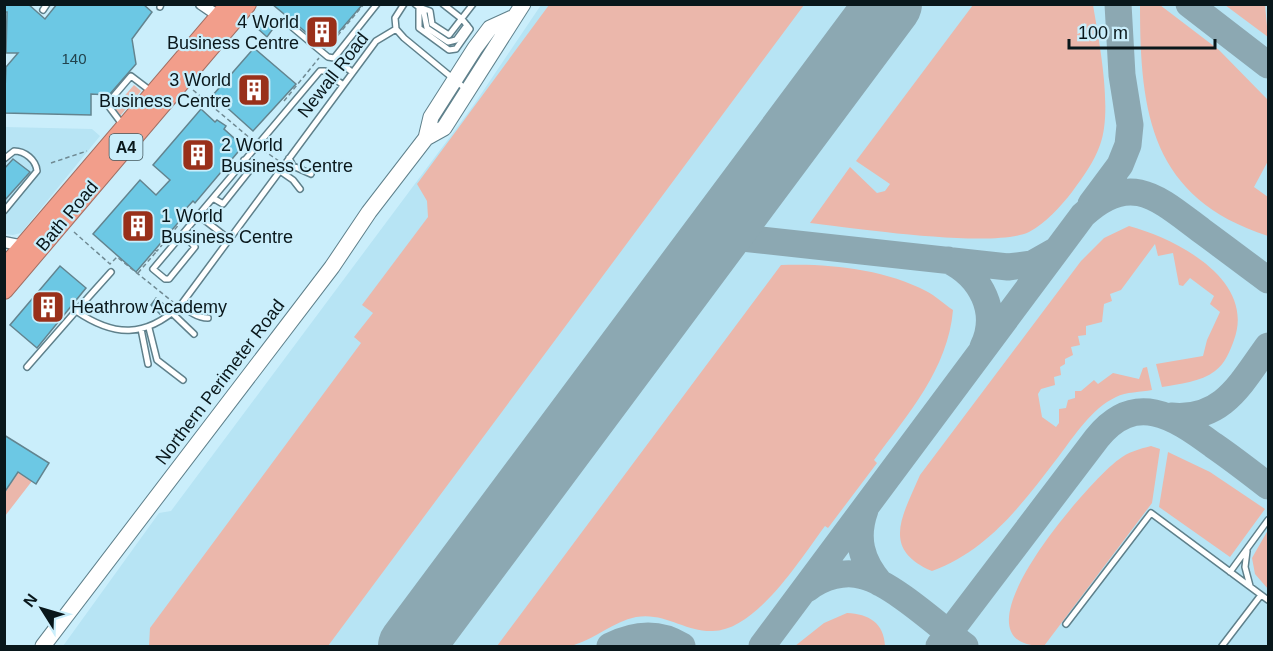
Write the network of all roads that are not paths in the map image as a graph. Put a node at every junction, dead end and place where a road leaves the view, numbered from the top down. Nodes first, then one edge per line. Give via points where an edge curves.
1 (201, 4) edge
2 (247, 4) edge
3 (377, 4) edge
4 (404, 4) edge
5 (474, 4) edge
6 (523, 4) edge
7 (416, 6) edge
8 (448, 6) edge
9 (225, 11) edge
10 (512, 18) junction
11 (462, 19) junction
12 (286, 22) dead end
13 (396, 29) junction
14 (333, 58) junction
15 (352, 72) junction
16 (454, 80) junction
17 (343, 85) junction
18 (469, 91) junction
19 (153, 94) junction
20 (124, 128) junction
21 (426, 138) junction
22 (289, 158) junction
23 (4, 159) edge
24 (244, 160) junction
25 (280, 171) junction
26 (311, 174) dead end
27 (300, 189) dead end
28 (213, 198) junction
29 (4, 211) edge
30 (198, 215) junction
31 (183, 234) junction
32 (230, 240) junction
33 (4, 242) edge
34 (24, 246) junction
35 (4, 269) edge
36 (111, 272) dead end
37 (4, 290) edge
38 (181, 305) junction
39 (76, 311) junction
40 (172, 313) junction
41 (208, 318) dead end
42 (149, 328) junction
43 (141, 329) junction
44 (194, 334) dead end
45 (148, 364) dead end
46 (27, 367) dead end
47 (183, 380) dead end
48 (1269, 520) edge
49 (1248, 548) junction
50 (1230, 572) junction
51 (1251, 588) junction
52 (1261, 595) junction
53 (1269, 600) edge
54 (1066, 624) dead end
55 (43, 646) edge
56 (1222, 646) edge

1 - 9 street
2 - 37 highway, Bath Road / A4
3 - 14 lane
4 - 13 lane, Newall Road via 395,18
5 - 11 lane
6 - 10 street, Northern Perimeter Road
7 - 11 lane via 430,11 432,24 446,35
7 - 11 lane via 419,28 449,50 456,49 470,29
8 - 11 lane
9 - 19 highway, Bath Road / A4
10 - 16 street, Northern Perimeter Road via 490,28
10 - 18 street, Northern Perimeter Road
12 - 14 lane
13 - 15 lane, Newall Road via 376,41
13 - 16 lane
14 - 15 lane
15 - 17 lane, Newall Road
16 - 18 lane
16 - 21 street, Northern Perimeter Road via 431,117
17 - 22 lane, Newall Road
17 - 24 lane via 320,71
18 - 21 street, Northern Perimeter Road via 444,128
19 - 20 highway, Bath Road / A4
19 - 20 lane via 131,76 109,101 108,108
20 - 34 highway, Bath Road / A4
21 - 55 street, Northern Perimeter Road
22 - 25 lane, Newall Road
22 - 26 lane via 293,166
23 - 29 lane via 18,150 37,167 32,179
24 - 28 lane
24 - 28 lane via 250,170 223,204
25 - 27 lane
25 - 32 lane, Newall Road
28 - 30 lane
30 - 31 lane
30 - 32 lane
31 - 31 lane via 153,269 165,279 195,247
32 - 38 lane, Newall Road
33 - 34 street
34 - 35 highway, Bath Road / A4
36 - 39 lane
38 - 40 lane, Newall Road
38 - 41 lane
39 - 43 lane, Newall Road via 111,329
39 - 46 lane
40 - 42 lane, Newall Road
40 - 44 lane
42 - 43 lane, Newall Road
42 - 47 lane via 157,360
43 - 45 lane
48 - 49 lane
49 - 50 lane
49 - 51 lane via 1245,567
50 - 51 lane
50 - 54 lane via 1151,513
51 - 52 lane
52 - 53 lane
52 - 56 lane

